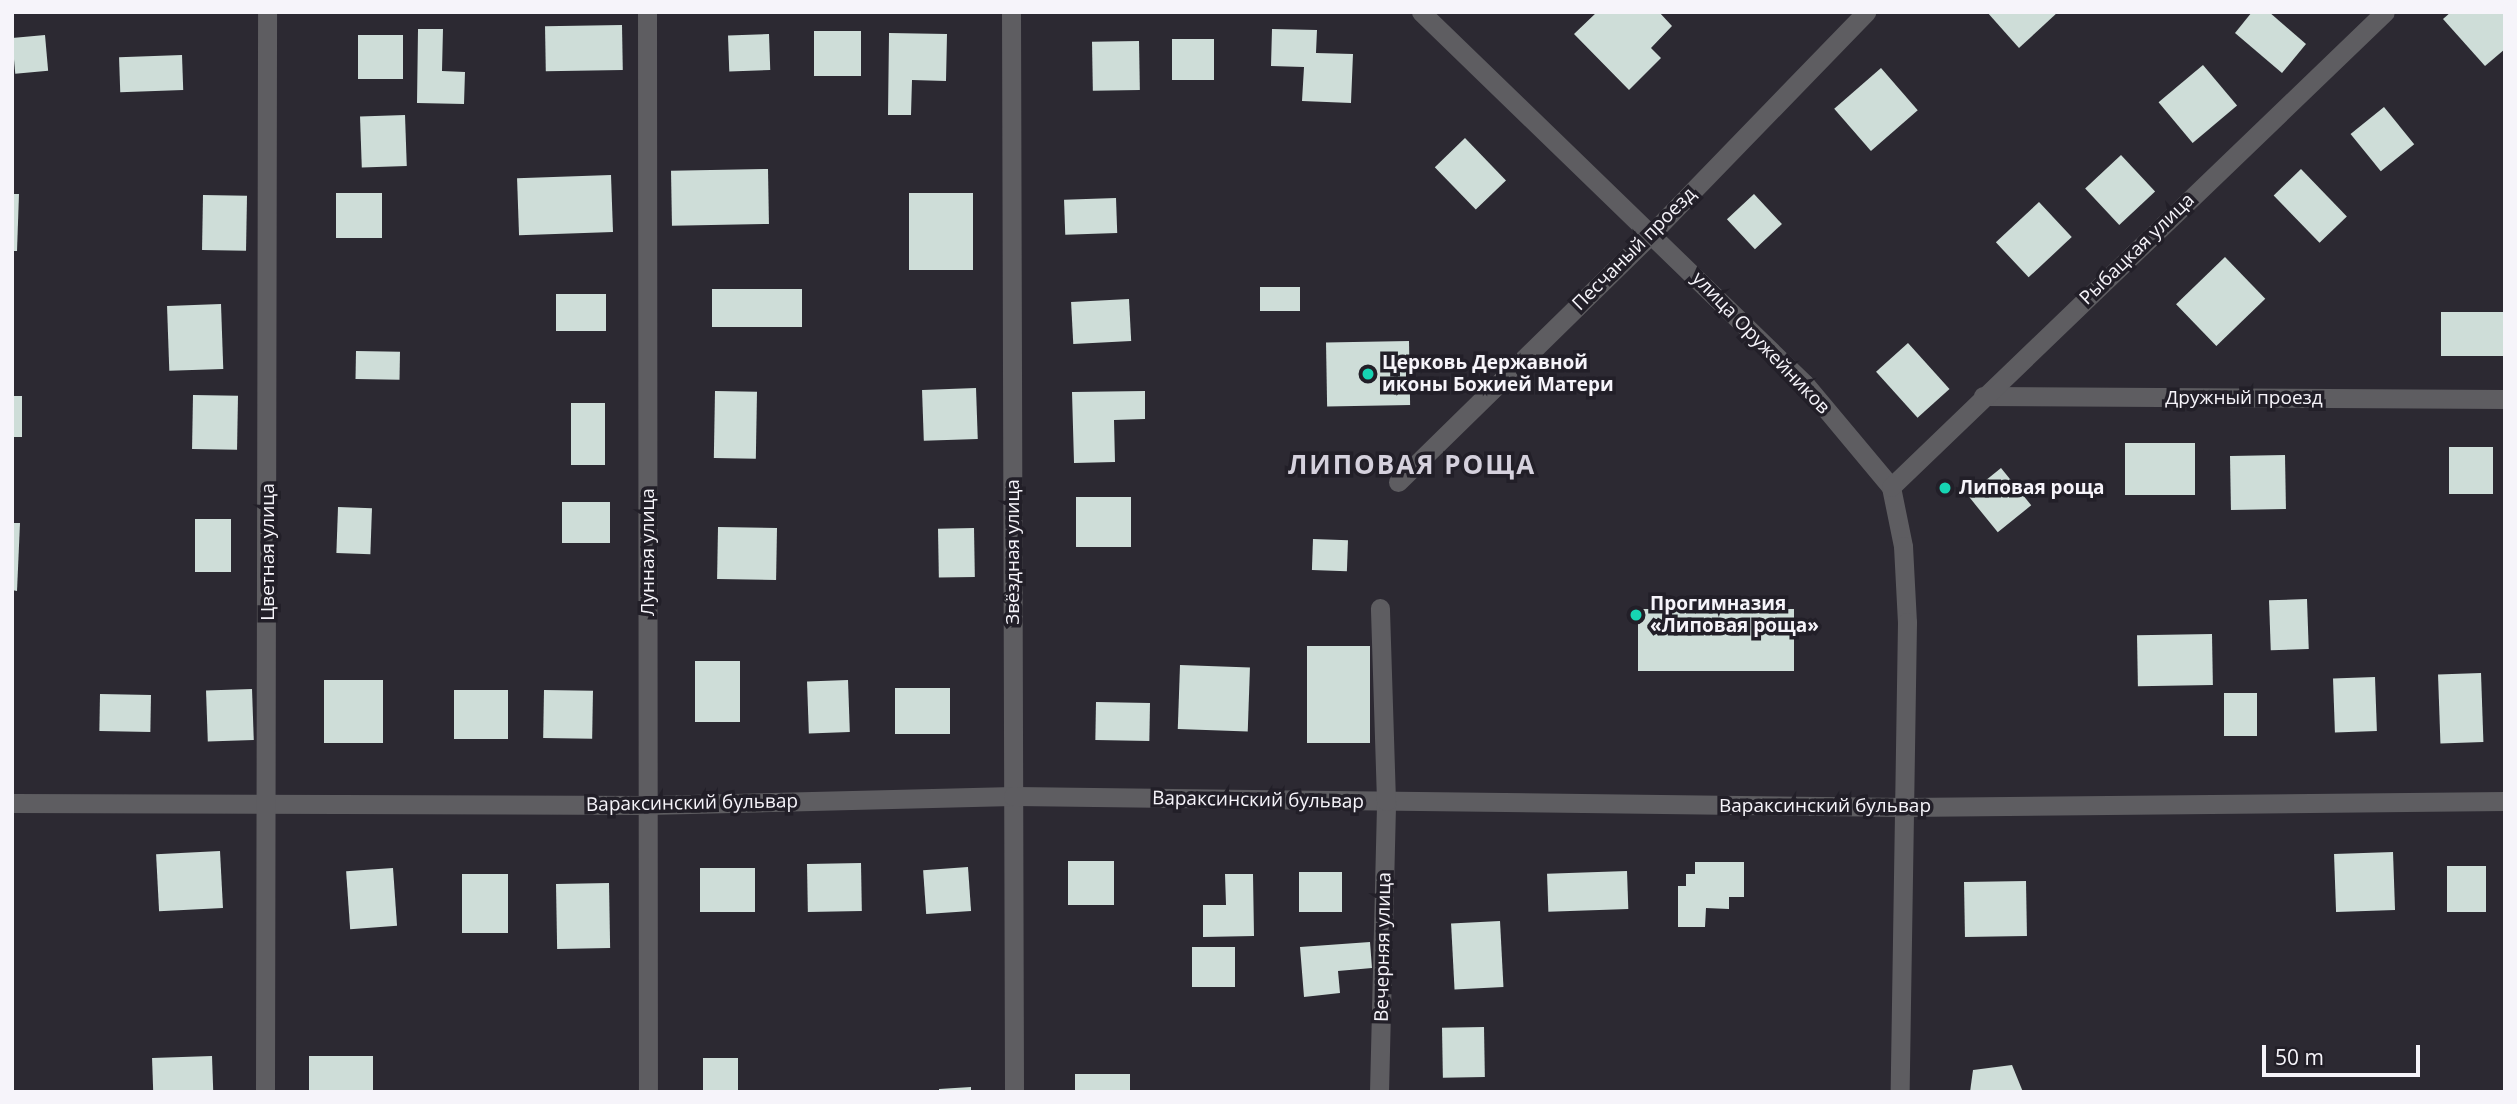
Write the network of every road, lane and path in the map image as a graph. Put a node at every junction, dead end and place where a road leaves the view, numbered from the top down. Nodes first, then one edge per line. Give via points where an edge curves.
1 (267, 12) edge
2 (647, 12) edge
3 (1011, 12) edge
4 (1422, 12) edge
5 (1866, 12) edge
6 (2385, 12) edge
7 (1652, 233) junction
8 (1983, 397) junction
9 (2505, 399) edge
10 (1398, 482) dead end
11 (1891, 486) junction
12 (1380, 608) dead end
13 (1013, 796) junction
14 (2505, 801) edge
15 (268, 802) junction
16 (1386, 802) junction
17 (12, 803) edge
18 (648, 805) junction
19 (1905, 807) junction
20 (265, 1092) edge
21 (648, 1092) edge
22 (1014, 1092) edge
23 (1379, 1092) edge
24 (1900, 1092) edge

1 - 15 street, Цветная улица
2 - 18 street, Лунная улица
3 - 13 street, Звёздная улица
4 - 7 street, улица Оружейников
5 - 7 street, Песчаный проезд
6 - 8 street, Рыбацкая улица
7 - 10 street, Песчаный проезд
7 - 11 street, улица Оружейников via 1805,384
8 - 9 street, Дружный проезд
8 - 11 street, Рыбацкая улица
11 - 19 street, улица Оружейников via 1903,546 1907,622
12 - 16 street
13 - 16 street, Вараксинский бульвар
13 - 18 street, Вараксинский бульвар
13 - 22 street, Звёздная улица
14 - 19 street, Вараксинский бульвар
15 - 17 street, Вараксинский бульвар
15 - 18 street, Вараксинский бульвар
15 - 20 street, Цветная улица
16 - 19 street, Вараксинский бульвар
16 - 23 street, Вечерняя улица
18 - 21 street, Лунная улица
19 - 24 street, улица Оружейников

